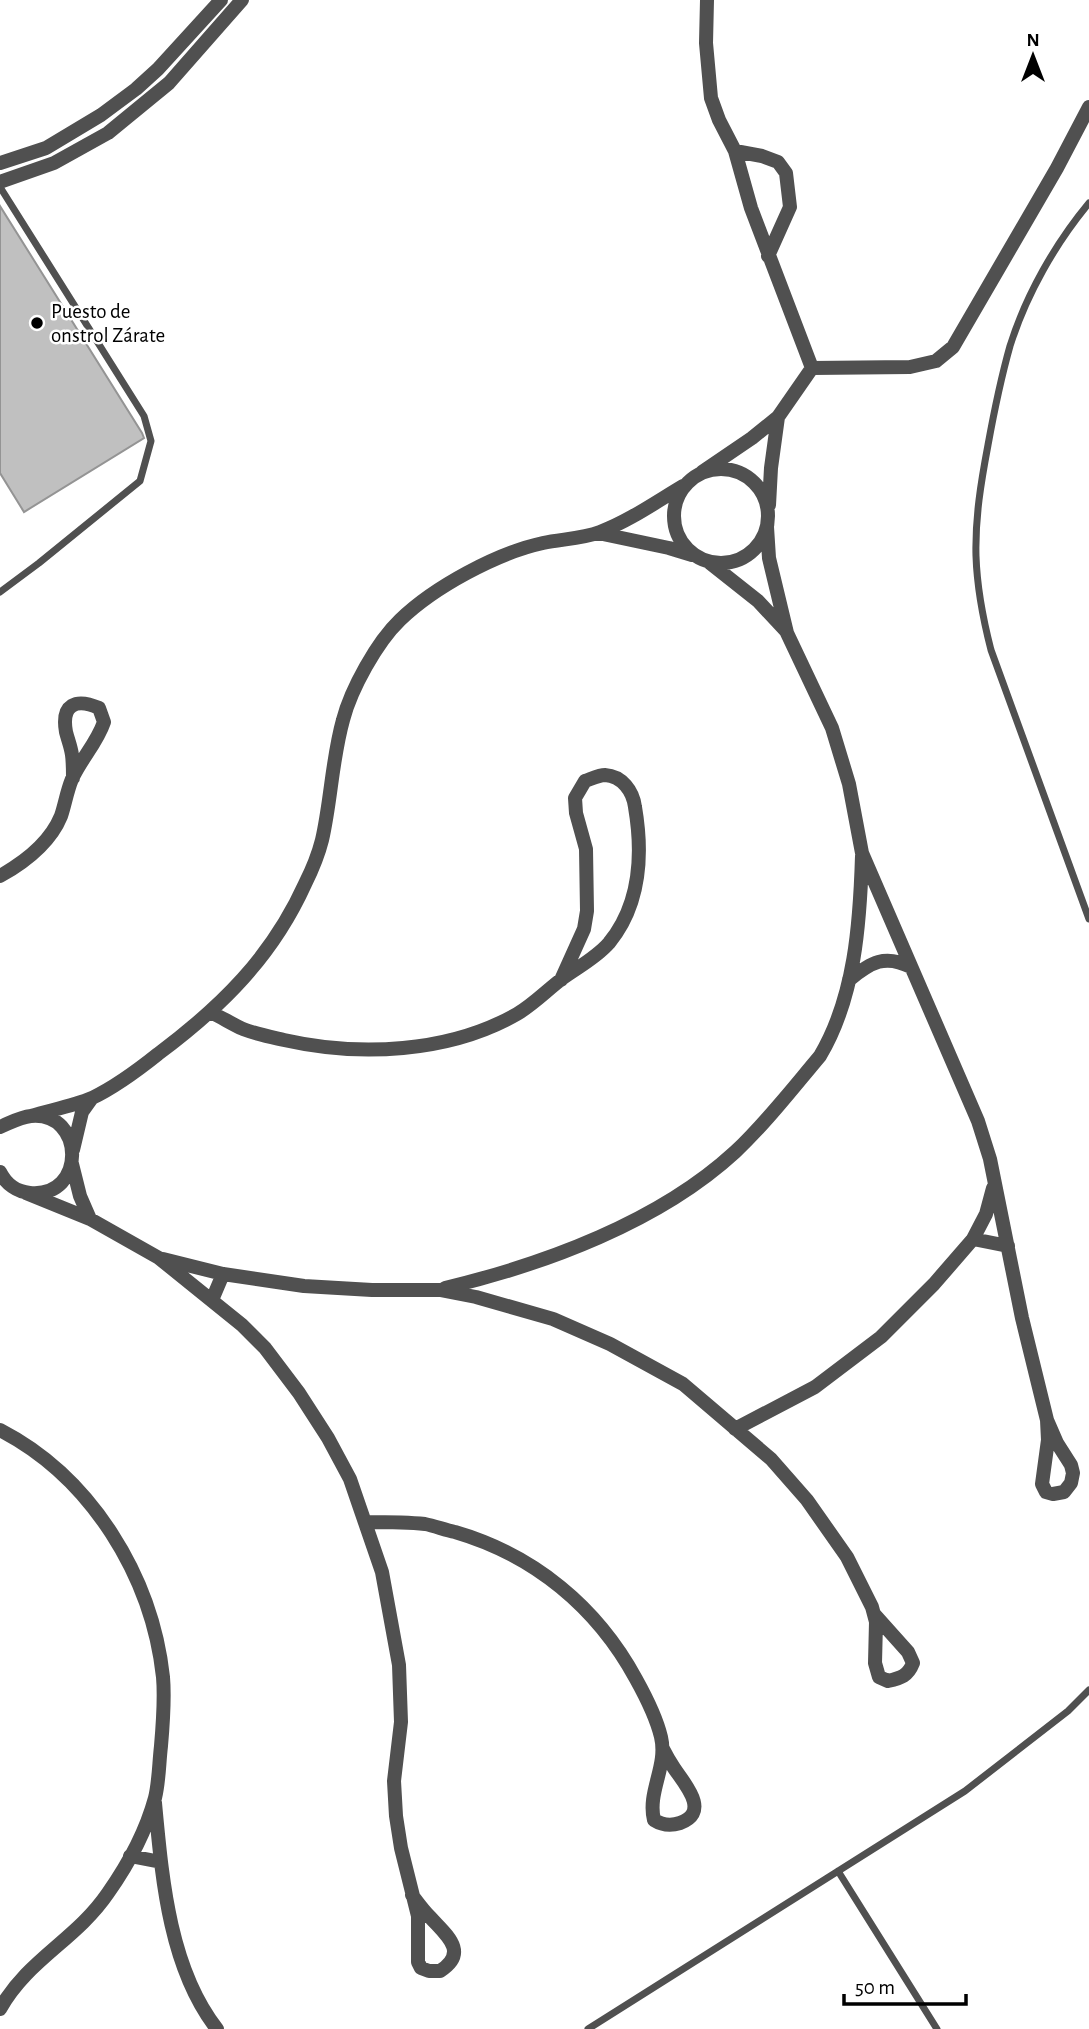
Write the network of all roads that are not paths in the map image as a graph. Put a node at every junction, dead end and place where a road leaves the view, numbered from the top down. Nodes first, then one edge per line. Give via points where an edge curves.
1 (220, 0) edge
2 (242, 0) edge
3 (708, 0) edge
4 (1089, 107) edge
5 (736, 151) junction
6 (0, 163) edge
7 (0, 184) edge
8 (1089, 203) edge
9 (768, 256) junction
10 (812, 368) junction
11 (778, 417) junction
12 (702, 472) junction
13 (683, 486) junction
14 (768, 520) junction
15 (598, 533) junction
16 (702, 559) junction
17 (0, 592) edge
18 (787, 633) junction
19 (73, 778) junction
20 (862, 852) junction
21 (0, 876) edge
22 (1089, 919) edge
23 (911, 967) junction
24 (561, 980) junction
25 (849, 980) junction
26 (210, 1012) junction
27 (92, 1098) junction
28 (25, 1117) junction
29 (0, 1127) edge
30 (0, 1137) edge
31 (72, 1157) junction
32 (0, 1172) edge
33 (994, 1183) junction
34 (6, 1185) edge
35 (26, 1193) junction
36 (90, 1219) junction
37 (972, 1239) junction
38 (1007, 1245) junction
39 (159, 1258) junction
40 (500, 1273) junction
41 (223, 1274) junction
42 (440, 1290) junction
43 (212, 1300) junction
44 (499, 1303) junction
45 (1047, 1420) dead end
46 (735, 1429) junction
47 (0, 1430) edge
48 (366, 1522) junction
49 (874, 1614) dead end
50 (1089, 1690) edge
51 (663, 1749) junction
52 (155, 1798) junction
53 (130, 1856) junction
54 (161, 1862) junction
55 (838, 1871) junction
56 (412, 1895) junction
57 (0, 2009) edge
58 (206, 2013) junction
59 (211, 2029) edge
60 (217, 2029) edge
61 (588, 2029) edge
62 (937, 2029) edge

1 - 6 street via 127,96 46,148
2 - 7 street via 169,83 108,133 54,163
3 - 5 street via 711,98
4 - 10 street via 953,347 936,360 911,367
5 - 9 street
5 - 9 street via 778,162 786,173 790,208
7 - 17 lane via 144,416 151,441 140,481
8 - 22 lane via 1048,262 1010,345 978,502 976,557 991,650
9 - 10 street
10 - 11 street
11 - 12 street
11 - 14 street
12 - 13 street
12 - 14 street via 717,468 746,476 758,485 765,499
13 - 15 street
13 - 16 street via 673,509 673,523 684,547
14 - 16 street via 762,540 752,552 723,563
14 - 18 street via 769,558
15 - 16 street
15 - 26 street via 540,543 492,560 425,599 383,639 343,719 321,841 297,903 262,958
16 - 18 street via 758,600
18 - 20 street via 832,728
19 - 19 street via 104,722 99,708 88,704 74,704 65,717
19 - 21 street via 51,833 27,859
20 - 23 street
20 - 25 street
23 - 25 street via 899,961 878,961
23 - 33 street via 978,1121
24 - 24 street via 608,944 625,917 639,874 634,799 625,783 604,775 585,781 575,798 586,849 587,911 584,929
24 - 26 street via 517,1014 488,1028 406,1047 304,1045 245,1029
25 - 40 street via 831,1038 820,1056 736,1151 691,1188 619,1228
26 - 27 street via 142,1067
27 - 28 street
27 - 31 street via 82,1112
28 - 29 street
28 - 30 street via 9,1125
28 - 31 street via 43,1117 64,1129
31 - 35 street via 60,1184
31 - 36 street
32 - 34 street
33 - 37 street via 986,1214
33 - 38 street
34 - 35 street
35 - 36 street
36 - 39 street
37 - 38 street
37 - 46 street via 881,1336 816,1387
38 - 45 street
39 - 41 street
39 - 43 street
40 - 42 street
40 - 44 street
41 - 42 street via 304,1286
41 - 43 street
42 - 44 street
43 - 48 street via 265,1348 299,1393 350,1479
44 - 46 street via 553,1319 610,1344 683,1384
46 - 49 street via 771,1459 807,1500 847,1557
47 - 52 street via 36,1452 88,1502 128,1561 145,1599 163,1676
48 - 51 street via 426,1524 469,1536 547,1575 578,1601 626,1660 655,1717
48 - 56 street via 382,1572 399,1665 401,1722 394,1781 401,1848
50 - 55 lane via 965,1791
51 - 51 street via 651,1811 654,1820 672,1825 692,1815 693,1796
52 - 53 street
52 - 54 street
53 - 54 street
53 - 57 street via 87,1919 33,1966
54 - 58 street via 184,1966
55 - 61 lane
55 - 62 lane
56 - 56 street via 419,1930 418,1962 421,1968 440,1971 451,1961 453,1942
58 - 59 street
58 - 60 street

